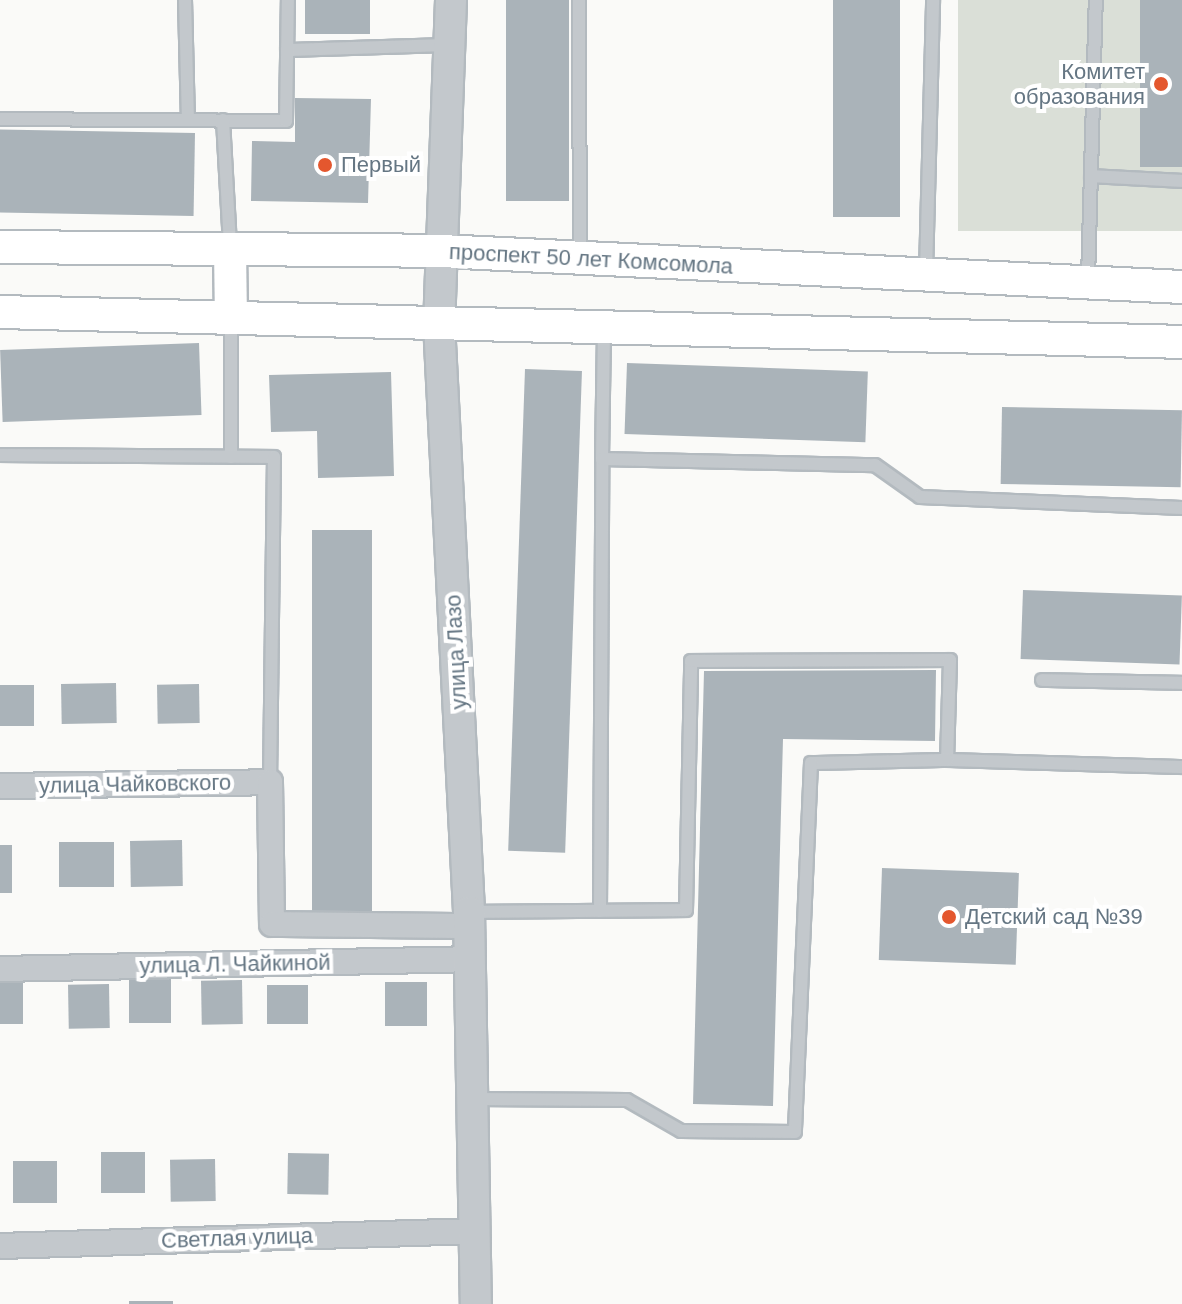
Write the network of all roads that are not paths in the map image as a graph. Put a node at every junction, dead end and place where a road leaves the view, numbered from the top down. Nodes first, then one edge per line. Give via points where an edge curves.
1 (185, 0) edge
2 (288, 0) edge
3 (451, 0) edge
4 (579, 0) edge
5 (933, 0) edge
6 (1096, 0) edge
7 (450, 45) junction
8 (287, 50) junction
9 (0, 119) edge
10 (188, 120) junction
11 (223, 120) junction
12 (1091, 176) junction
13 (1182, 181) edge
14 (0, 247) edge
15 (230, 249) junction
16 (441, 251) junction
17 (580, 258) junction
18 (926, 275) junction
19 (1088, 283) junction
20 (1182, 287) edge
21 (0, 312) edge
22 (231, 318) junction
23 (439, 323) junction
24 (604, 326) junction
25 (1182, 342) edge
26 (0, 455) edge
27 (231, 457) junction
28 (602, 459) junction
29 (1182, 508) edge
30 (1042, 680) dead end
31 (1182, 683) edge
32 (947, 760) junction
33 (1182, 767) edge
34 (270, 782) junction
35 (0, 786) edge
36 (600, 911) junction
37 (469, 919) junction
38 (469, 959) junction
39 (0, 969) edge
40 (472, 1099) junction
41 (475, 1231) junction
42 (0, 1246) edge
43 (476, 1304) edge

1 - 10 lane
2 - 8 lane
3 - 7 street, улица Лазо
4 - 17 lane
5 - 18 lane
6 - 12 lane
7 - 8 lane
7 - 16 street, улица Лазо
8 - 11 lane via 286,121
9 - 10 lane
10 - 11 lane
11 - 15 lane
12 - 13 lane
12 - 19 lane
14 - 15 main road, проспект 50 лет Комсомола
15 - 16 main road, проспект 50 лет Комсомола
15 - 22 main road
16 - 17 main road, проспект 50 лет Комсомола
16 - 23 street, улица Лазо
17 - 18 main road, проспект 50 лет Комсомола
18 - 19 main road, проспект 50 лет Комсомола
19 - 20 main road, проспект 50 лет Комсомола
21 - 22 main road
22 - 23 main road
22 - 27 lane
23 - 24 main road
23 - 37 street, улица Лазо
24 - 25 main road
24 - 28 lane
26 - 27 lane
27 - 34 lane via 274,457
28 - 29 lane via 875,465 920,497
28 - 36 lane
30 - 31 lane
32 - 33 lane
32 - 36 lane via 950,660 691,661 686,910
32 - 40 lane via 811,763 795,1132 681,1131 627,1100
34 - 35 street, улица Чайковского
34 - 37 street via 272,924
36 - 37 lane
37 - 38 street, улица Лазо
38 - 39 street, улица Л. Чайкиной
38 - 40 street, улица Лазо
40 - 41 street, улица Лазо
41 - 42 street, Светлая улица
41 - 43 street, улица Лазо

